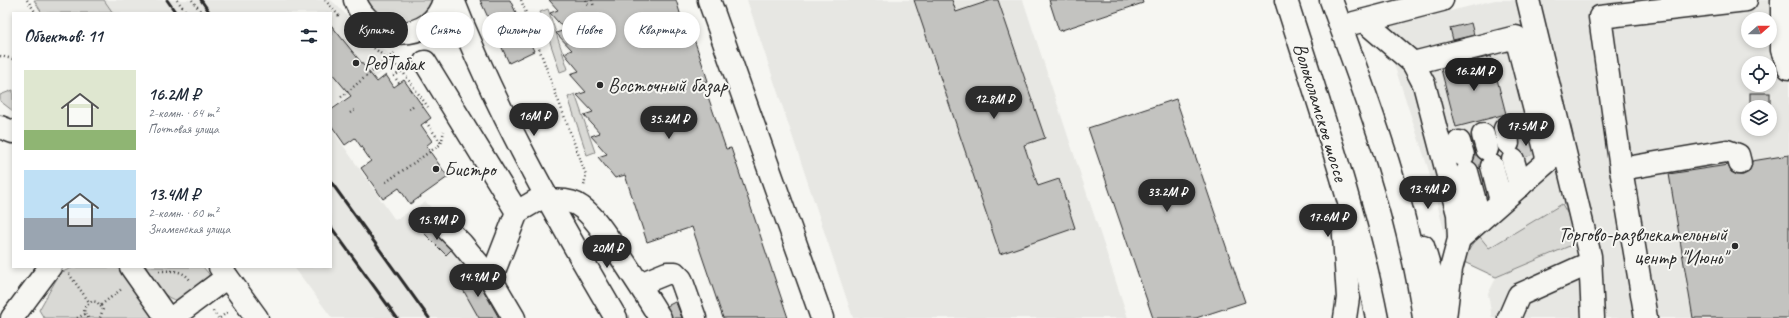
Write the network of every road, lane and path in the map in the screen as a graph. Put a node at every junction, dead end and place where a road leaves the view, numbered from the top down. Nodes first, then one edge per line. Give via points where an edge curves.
1 (27, 0) edge
2 (177, 0) edge
3 (192, 0) edge
4 (355, 0) edge
5 (444, 0) edge
6 (453, 0) edge
7 (521, 0) edge
8 (586, 0) edge
9 (592, 0) edge
10 (709, 0) edge
11 (1286, 0) edge
12 (1331, 0) edge
13 (1442, 0) edge
14 (1528, 0) edge
15 (1746, 0) edge
16 (1782, 0) edge
17 (588, 5) dead end
18 (594, 7) dead end
19 (35, 12) edge
20 (186, 12) edge
21 (201, 12) edge
22 (439, 12) edge
23 (1364, 20) junction
24 (1341, 27) junction
25 (416, 29) edge
26 (474, 49) joint
27 (0, 56) edge
28 (387, 58) dead end
29 (12, 59) edge
30 (426, 62) dead end
31 (1413, 63) junction
32 (1789, 68) edge
33 (399, 84) dead end
34 (341, 97) dead end
35 (414, 105) dead end
36 (409, 109) dead end
37 (355, 110) dead end
38 (431, 112) dead end
39 (350, 113) dead end
40 (1372, 115) junction
41 (426, 122) dead end
42 (440, 124) dead end
43 (0, 127) edge
44 (12, 132) edge
45 (441, 144) junction
46 (1487, 150) dead end
47 (1463, 156) dead end
48 (1336, 159) junction
49 (1740, 163) dead end
50 (1621, 169) junction
51 (386, 182) dead end
52 (583, 189) dead end
53 (547, 198) junction
54 (1501, 202) junction
55 (517, 212) junction
56 (1480, 220) junction
57 (439, 221) dead end
58 (1459, 238) junction
59 (1590, 263) junction
60 (132, 268) edge
61 (60, 271) edge
62 (224, 272) edge
63 (491, 279) junction
64 (640, 284) junction
65 (89, 302) junction
66 (85, 314) junction
67 (19, 315) edge
68 (77, 318) edge
69 (88, 318) edge
70 (100, 318) edge
71 (167, 318) edge
72 (172, 318) edge
73 (257, 318) edge
74 (514, 318) edge
75 (616, 318) edge
76 (660, 318) edge
77 (695, 318) edge
78 (822, 318) edge
79 (1346, 318) edge
80 (1377, 318) edge
81 (1424, 318) edge
82 (1442, 318) edge
83 (1445, 318) edge
84 (1510, 318) edge
85 (1594, 318) edge
86 (1646, 318) edge

1 - 19 path
2 - 20 path
3 - 21 path
4 - 25 main road via 368,21 377,27 399,33
5 - 22 main road
6 - 26 main road
7 - 52 path via 586,175
8 - 17 path
9 - 18 path
10 - 78 main road
11 - 48 main road, Волоколамское шоссе
12 - 24 main road
13 - 23 main road
14 - 59 main road
15 - 50 main road via 1600,17
16 - 32 main road via 1782,50
23 - 24 main road
23 - 31 main road
24 - 40 main road
26 - 53 main road
27 - 29 path
28 - 34 path
30 - 55 main road
31 - 54 main road via 1516,37 1548,161 1521,146 1520,186
31 - 58 main road via 1424,84 1441,147 1458,214
33 - 38 path via 394,76 402,71
35 - 36 path
37 - 39 path
40 - 81 main road via 1400,205
40 - 82 main road via 1418,229
41 - 45 path
42 - 45 path via 444,130
43 - 44 main road
45 - 51 path
46 - 54 main road
47 - 56 main road
48 - 79 main road via 1346,238
48 - 80 main road, Волоколамское шоссе via 1369,274
49 - 50 main road via 1738,155 1727,151
50 - 86 main road
53 - 55 main road
53 - 64 main road via 573,203 586,211
53 - 75 main road
54 - 56 main road
55 - 63 main road
56 - 58 main road
57 - 63 main road
58 - 83 main road via 1451,269
59 - 84 main road via 1519,295
59 - 85 main road
60 - 71 main road
61 - 65 path
61 - 67 main road
62 - 72 main road
62 - 73 main road
63 - 74 main road
64 - 76 main road
64 - 77 main road via 675,273 681,279
65 - 66 path via 85,307
65 - 70 path via 101,305 103,309
66 - 68 path
66 - 69 path

